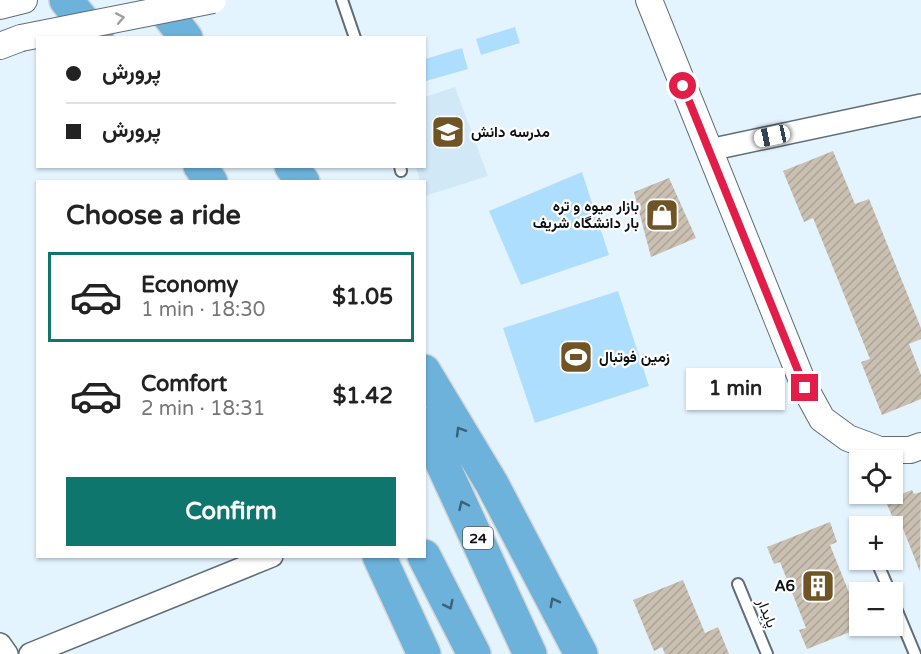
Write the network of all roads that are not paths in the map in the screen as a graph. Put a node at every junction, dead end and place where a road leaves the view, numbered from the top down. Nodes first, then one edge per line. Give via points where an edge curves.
1 (66, 0) edge
2 (157, 0) edge
3 (213, 0) edge
4 (342, 0) edge
5 (649, 0) edge
6 (40, 36) edge
7 (95, 36) edge
8 (184, 36) edge
9 (354, 36) edge
10 (36, 37) edge
11 (11, 42) edge
12 (921, 105) edge
13 (709, 150) junction
14 (426, 374) edge
15 (426, 428) edge
16 (921, 446) edge
17 (267, 558) edge
18 (380, 558) edge
19 (425, 558) edge
20 (738, 584) dead end
21 (903, 625) edge
22 (0, 644) edge
23 (423, 652) edge
24 (7, 654) edge
25 (30, 654) edge
26 (474, 654) edge
27 (530, 654) edge
28 (581, 654) edge
29 (767, 654) edge
30 (915, 654) edge

1 - 7 highway
2 - 8 highway
6 -> 3 street, bridge
4 - 9 lane
5 - 13 street
11 -> 10 street, bridge
12 - 13 street
13 - 16 street via 805,388 822,419 848,438 880,450
28 -> 14 highway via 492,484
27 -> 15 highway, 24
17 - 25 street
18 - 23 highway
19 -> 26 highway
20 - 29 lane, پایدار
21 - 30 lane
22 - 24 street

